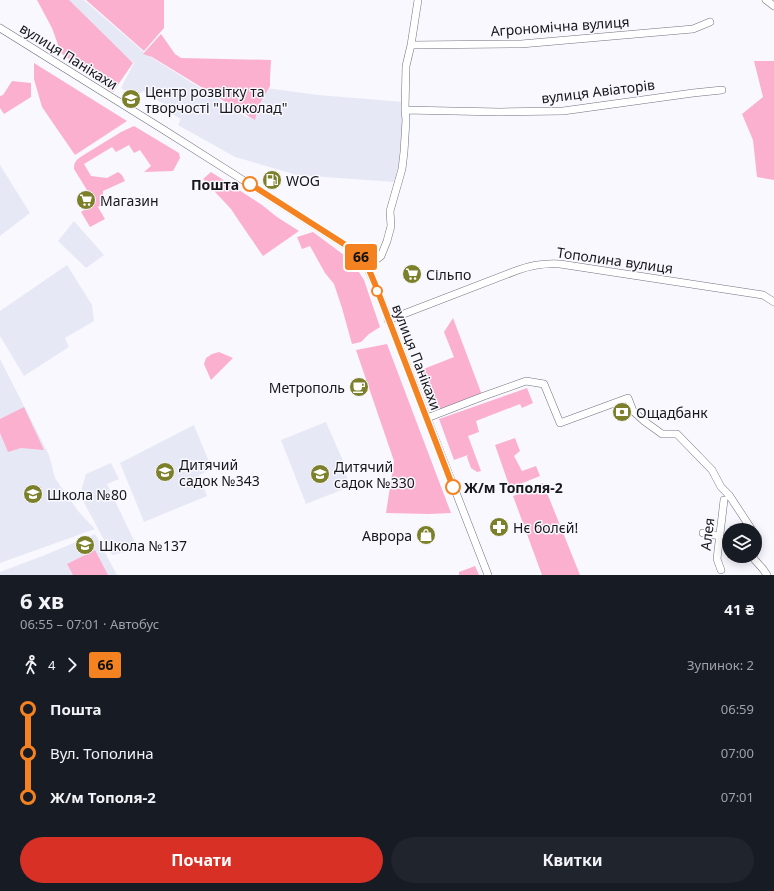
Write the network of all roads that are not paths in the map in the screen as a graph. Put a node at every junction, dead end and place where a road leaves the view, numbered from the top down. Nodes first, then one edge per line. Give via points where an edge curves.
1 (418, 0) edge
2 (766, 0) edge
3 (774, 6) edge
4 (710, 22) dead end
5 (0, 28) edge
6 (411, 45) junction
7 (722, 90) dead end
8 (405, 110) junction
9 (365, 263) junction
10 (774, 302) edge
11 (388, 320) junction
12 (427, 418) junction
13 (724, 500) dead end
14 (747, 523) edge
15 (703, 534) dead end
16 (720, 536) junction
17 (758, 563) edge
18 (721, 570) dead end
19 (488, 575) edge
20 (767, 575) edge

1 - 6 street
2 - 3 street
4 - 6 street, Агрономічна вулиця via 693,29 521,44
5 - 9 street, вулиця Панікахи via 344,244 356,252
6 - 8 street via 406,66
7 - 8 street, вулиця Авіаторів via 563,111
8 - 9 street via 404,158 390,211 390,231 381,256
9 - 11 street, вулиця Панікахи
10 - 11 street, Тополина вулиця via 763,295 550,263 518,270
11 - 12 street, вулиця Панікахи
12 - 14 street via 526,381 544,384 560,423 628,398 633,411 644,421 662,434 677,434 712,470 721,488 729,495
12 - 19 street, вулиця Панікахи
13 - 16 street, Алея
15 - 16 street
16 - 18 street, Алея via 717,559
17 - 20 street

